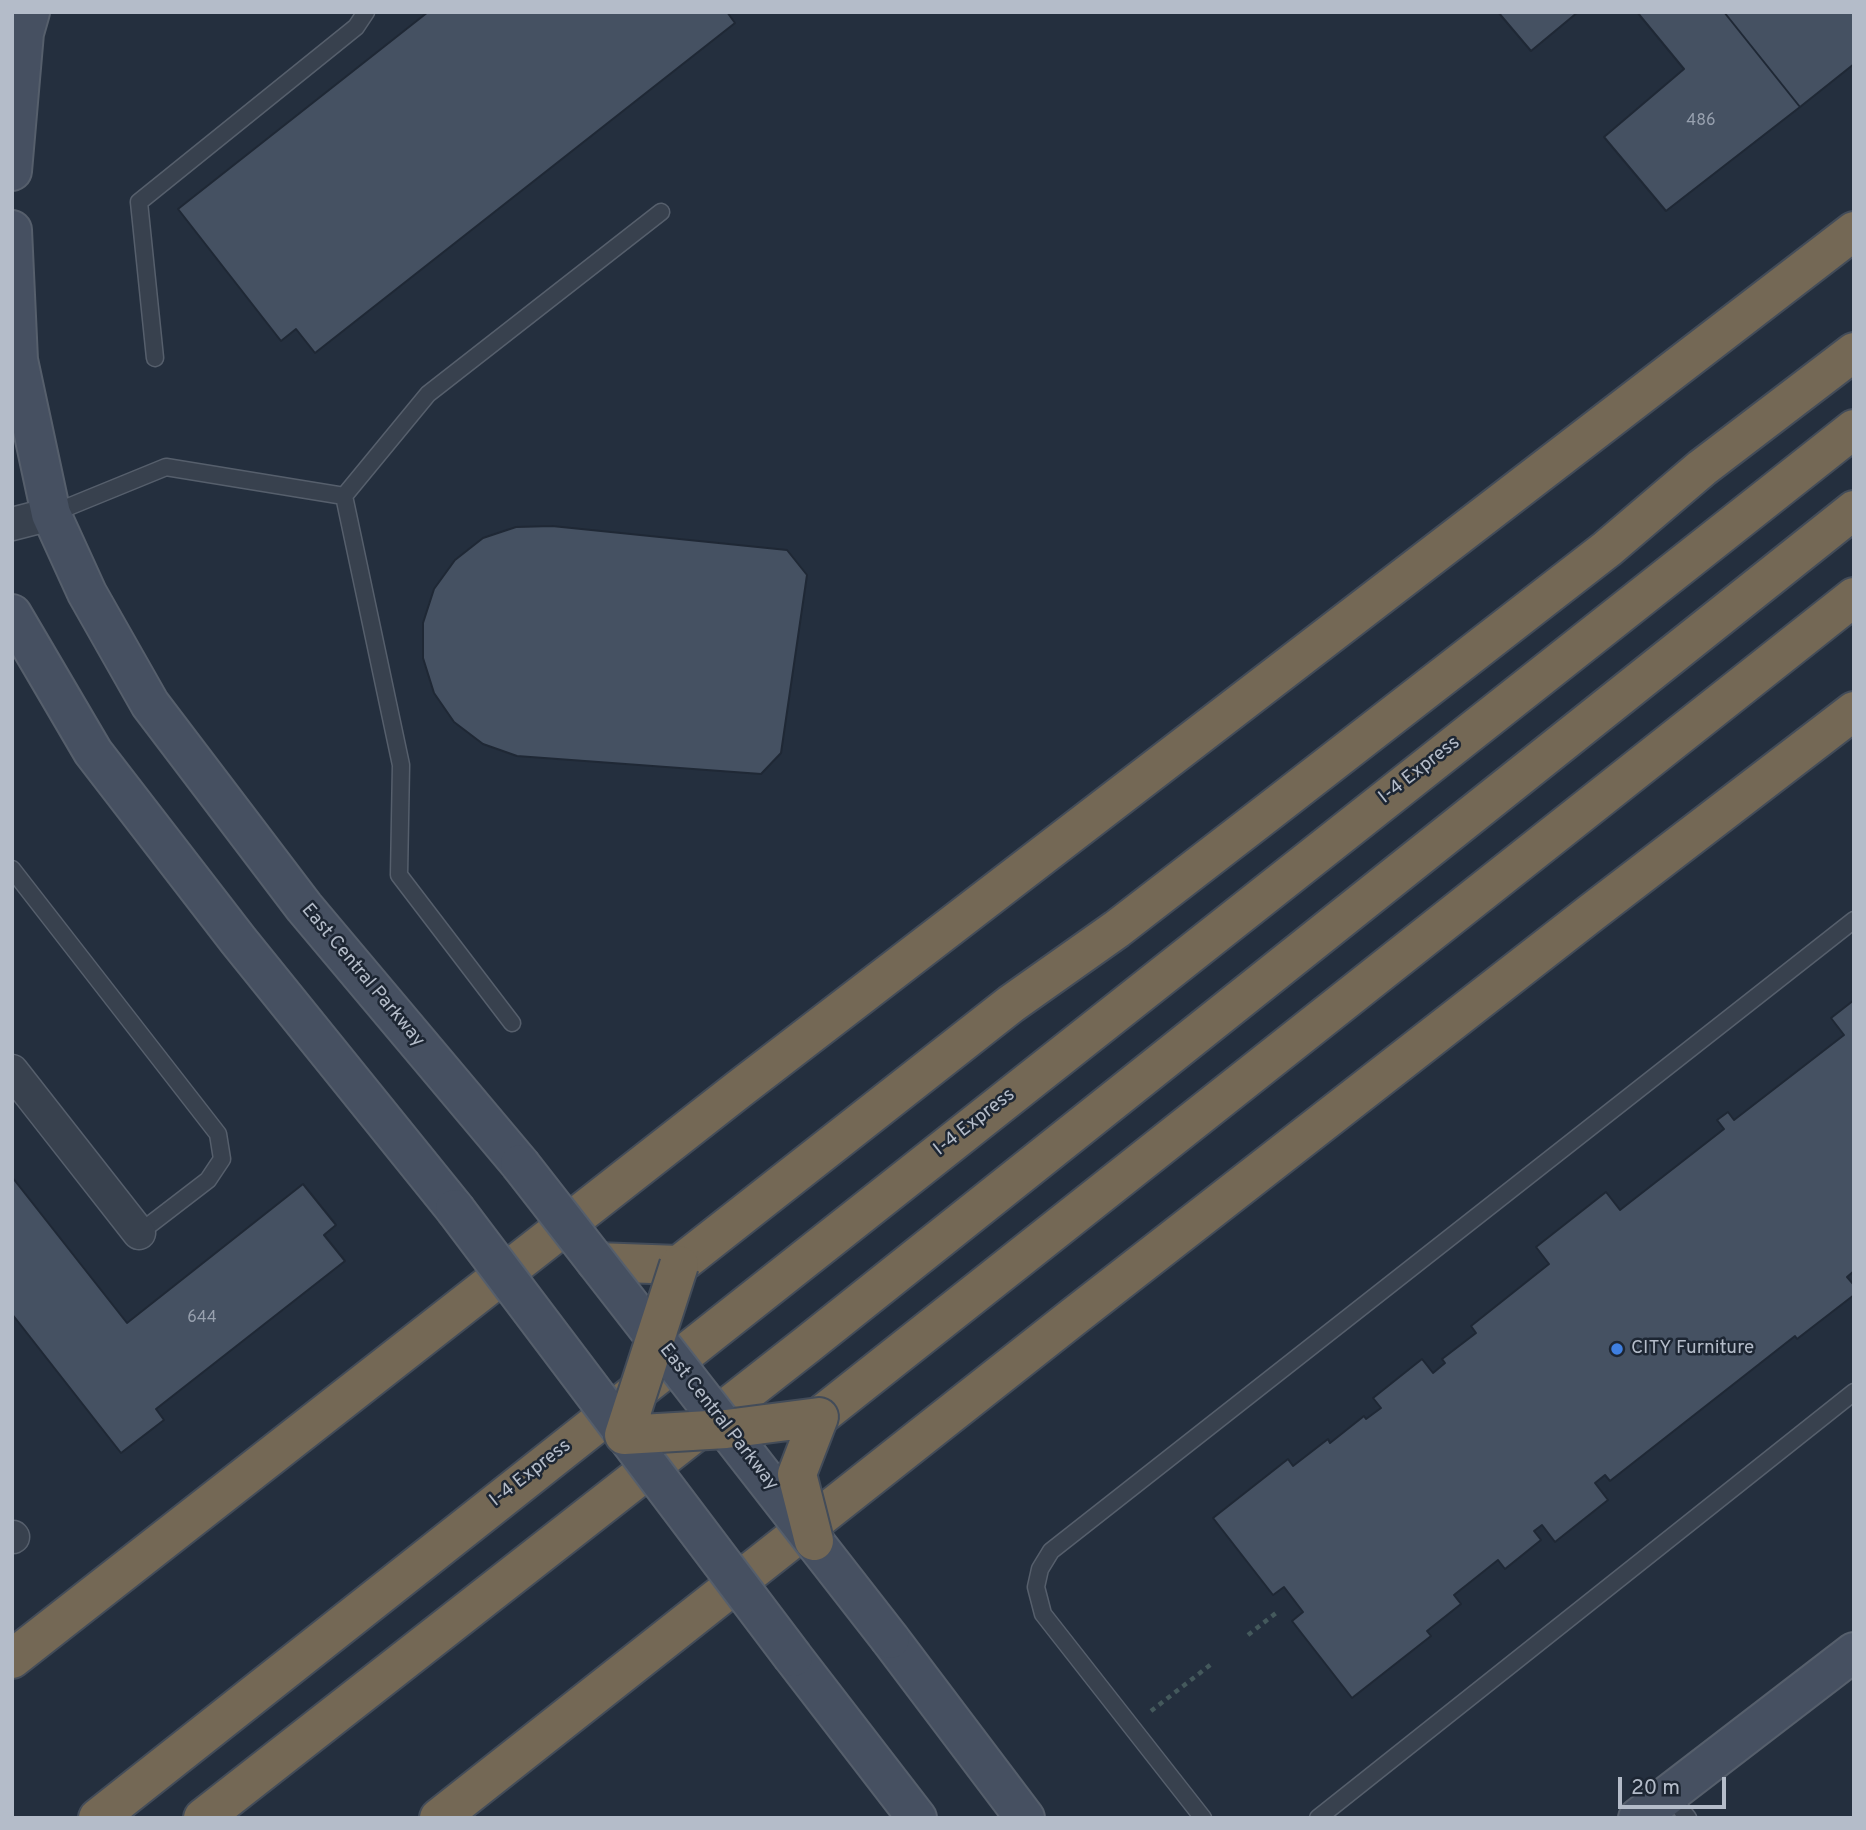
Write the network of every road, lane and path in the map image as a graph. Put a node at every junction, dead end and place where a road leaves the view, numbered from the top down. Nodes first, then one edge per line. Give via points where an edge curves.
1 (30, 12) edge
2 (366, 12) edge
3 (12, 171) edge
4 (661, 212) dead end
5 (12, 230) edge
6 (1854, 231) edge
7 (1854, 352) edge
8 (155, 358) dead end
9 (1854, 429) edge
10 (344, 496) junction
11 (1854, 510) edge
12 (51, 514) junction
13 (12, 524) edge
14 (1854, 597) edge
15 (12, 614) edge
16 (1854, 711) edge
17 (12, 869) edge
18 (1854, 920) edge
19 (512, 1023) dead end
20 (12, 1071) edge
21 (139, 1233) joint
22 (596, 1262) junction
23 (679, 1265) junction
24 (655, 1337) junction
25 (1854, 1392) edge
26 (819, 1417) junction
27 (726, 1429) junction
28 (624, 1435) junction
29 (814, 1541) junction
30 (1276, 1614) dead end
31 (1248, 1635) dead end
32 (1854, 1652) edge
33 (12, 1659) edge
34 (1214, 1662) dead end
35 (1131, 1726) junction
36 (1678, 1806) edge
37 (98, 1818) edge
38 (203, 1818) edge
39 (439, 1818) edge
40 (917, 1818) edge
41 (1025, 1818) edge
42 (1203, 1818) edge
43 (1318, 1818) edge
44 (1638, 1818) edge

1 - 3 main road via 24,33
2 - 8 lane via 356,26 139,202
4 - 10 lane via 428,394
5 - 12 main road, East Central Parkway via 18,360
6 - 33 highway via 749,1082
7 - 23 highway via 1304,785 1011,1004
9 - 37 highway, I-4 Express
10 - 12 lane via 166,467
10 - 19 lane via 401,765 399,875
11 - 38 highway via 819,1335
12 - 13 street
12 - 22 main road, East Central Parkway, bridge via 87,593 150,704 304,907 520,1164
14 - 26 highway
15 - 28 main road, bridge via 93,752 455,1209
16 - 39 highway via 1072,1318
17 - 21 lane via 218,1134 222,1159 208,1180
18 - 35 lane via 1051,1551 1036,1587 1043,1614
20 - 21 street
22 - 23 highway
22 - 24 main road, East Central Parkway, bridge
23 - 24 highway, bridge
24 - 27 main road, East Central Parkway, bridge
24 - 28 highway, bridge
25 - 43 lane
26 - 27 highway, bridge
26 - 29 highway, bridge via 797,1474
27 - 28 highway, bridge
27 - 29 main road, East Central Parkway, bridge
28 - 40 main road, bridge
29 - 41 main road, East Central Parkway, bridge
30 - 31 path
32 - 36 main road
34 - 35 path
35 - 42 lane
36 - 44 main road

